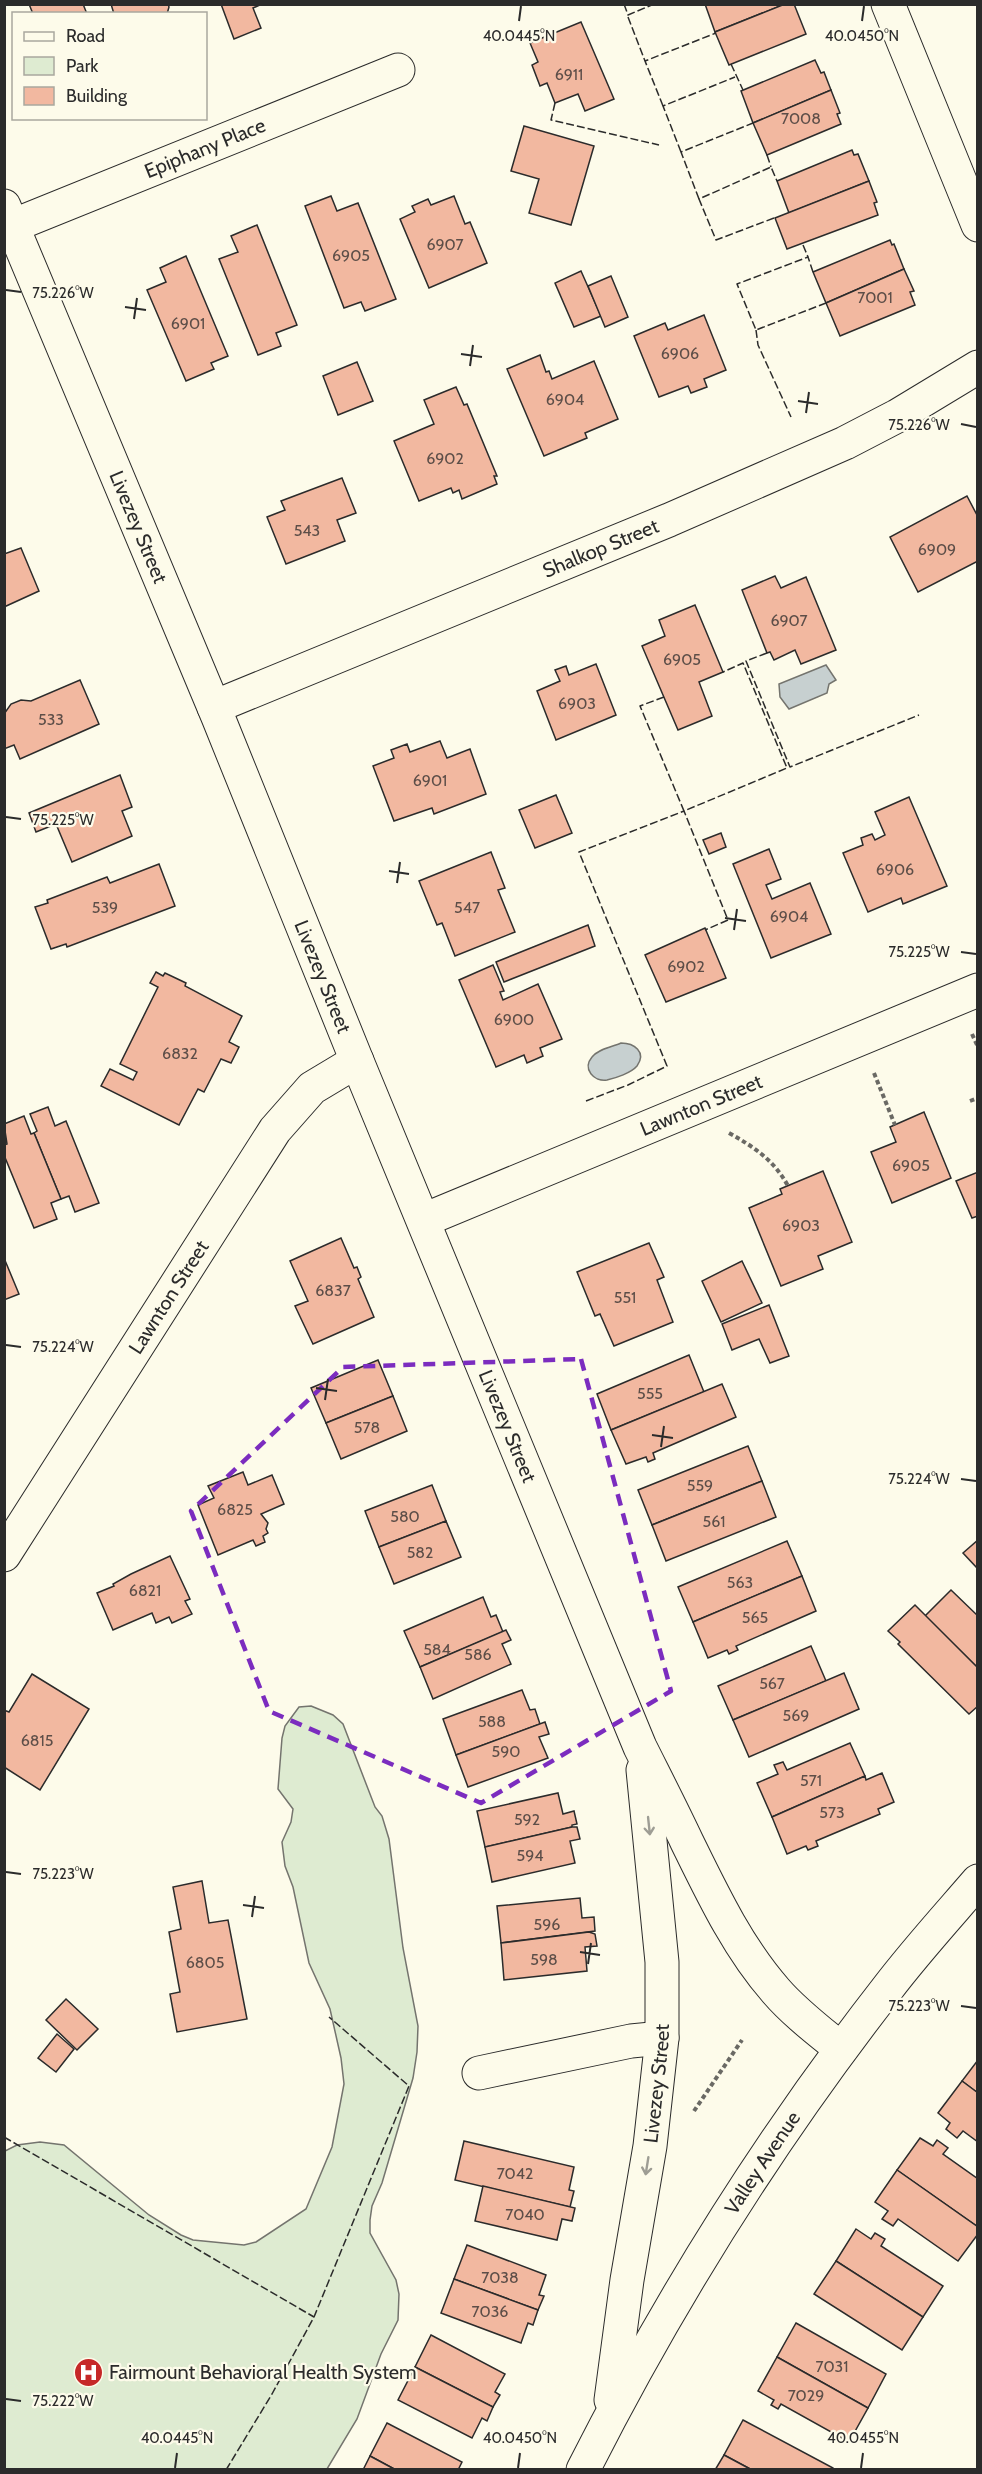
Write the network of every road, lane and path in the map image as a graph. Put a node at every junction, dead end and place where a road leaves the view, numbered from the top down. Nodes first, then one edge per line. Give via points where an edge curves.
1 (888, 4) edge
2 (398, 70) dead end
3 (8, 216) edge
4 (978, 225) edge
5 (978, 367) edge
6 (214, 707) junction
7 (978, 990) edge
8 (971, 1031) dead end
9 (978, 1047) edge
10 (357, 1061) junction
11 (873, 1071) dead end
12 (978, 1098) edge
13 (970, 1101) dead end
14 (895, 1125) dead end
15 (726, 1132) dead end
16 (788, 1186) dead end
17 (424, 1220) junction
18 (4, 1555) edge
19 (640, 1747) junction
20 (978, 1881) edge
21 (662, 2038) junction
22 (742, 2040) dead end
23 (841, 2049) junction
24 (479, 2073) dead end
25 (690, 2117) dead end
26 (608, 2419) junction
27 (583, 2469) edge

1 - 4 street
2 - 3 street, Epiphany Place
3 - 6 street, Livezey Street
5 - 6 street, Shalkop Street via 836,448
6 - 10 street, Livezey Street
7 - 17 street, Lawnton Street
8 - 9 path
10 - 17 street, Livezey Street
10 - 18 street, Lawnton Street via 312,1088 275,1130
11 - 14 path
12 - 13 path
15 - 16 path via 762,1152
17 - 19 street, Livezey Street
19 -> 21 street, Livezey Street via 662,1962
19 - 23 street, Livezey Street via 752,1961 803,2018
20 - 23 street, Valley Avenue
21 - 24 street
21 -> 26 street, Livezey Street via 650,2146
22 - 25 path
23 - 26 street, Valley Avenue via 731,2206
26 - 27 street, Valley Avenue

